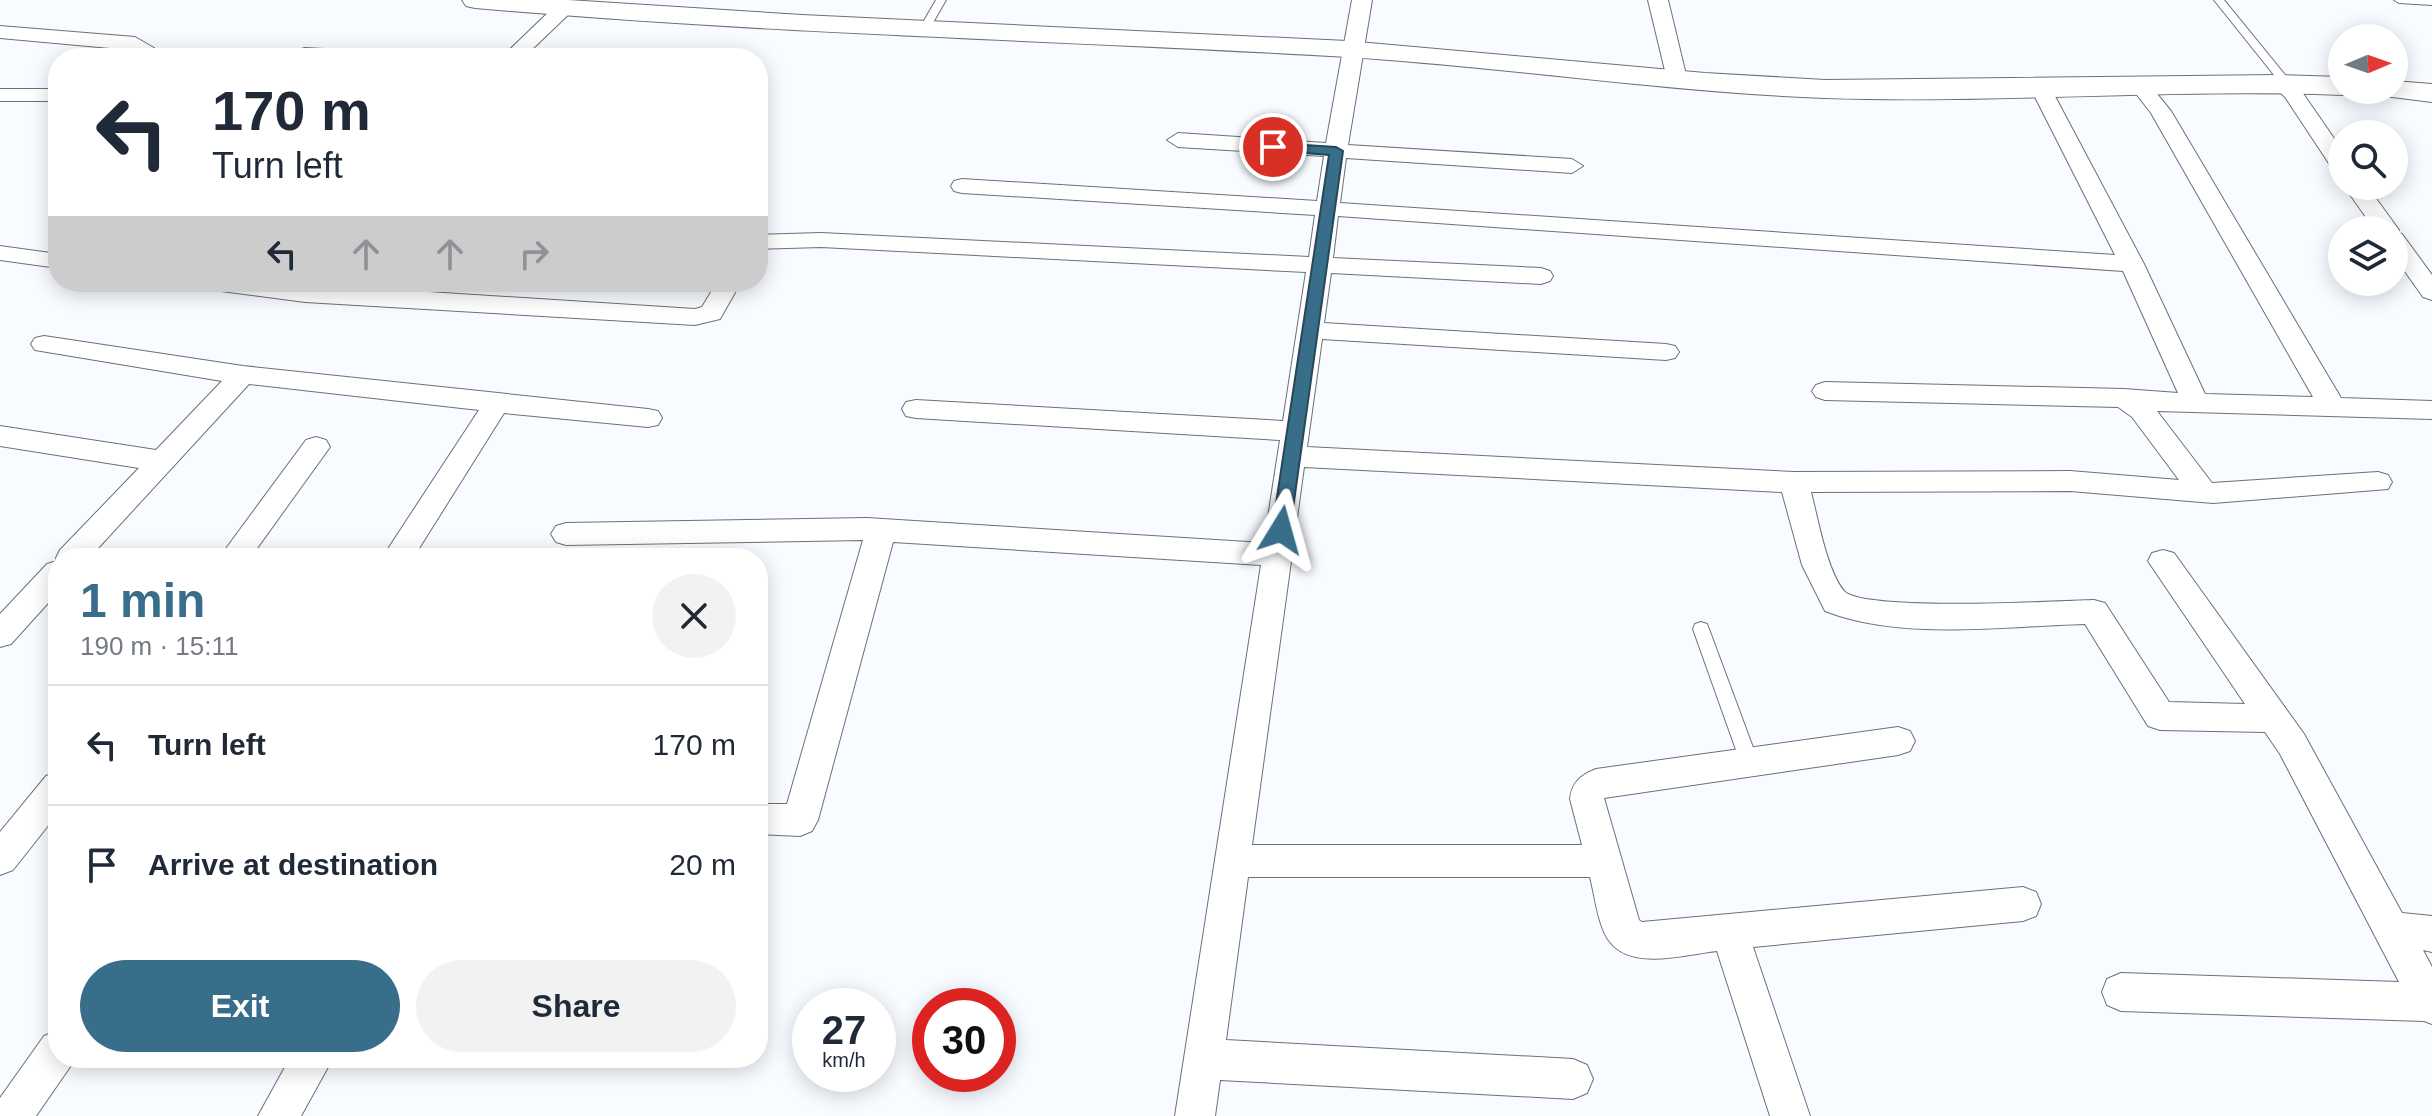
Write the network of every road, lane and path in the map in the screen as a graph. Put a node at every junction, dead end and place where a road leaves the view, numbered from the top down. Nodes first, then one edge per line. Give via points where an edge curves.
1 (475, 0) edge
2 (941, 0) edge
3 (1362, 0) edge
4 (1658, 0) edge
5 (2219, 0) edge
6 (2399, 0) edge
7 (2432, 2) edge
8 (563, 9) junction
9 (923, 31) junction
10 (0, 32) edge
11 (144, 48) edge
12 (522, 48) edge
13 (1351, 50) junction
14 (1677, 79) junction
15 (2137, 82) junction
16 (2284, 83) junction
17 (2039, 85) junction
18 (2328, 85) edge
19 (2408, 91) edge
20 (2432, 93) edge
21 (0, 95) edge
22 (48, 95) edge
23 (1178, 140) dead end
24 (2328, 145) edge
25 (1336, 151) junction
26 (1572, 166) dead end
27 (962, 186) dead end
28 (1328, 207) junction
29 (768, 242) edge
30 (0, 253) edge
31 (2408, 259) edge
32 (48, 260) edge
33 (2132, 264) junction
34 (1320, 265) junction
35 (1541, 276) dead end
36 (290, 292) edge
37 (723, 292) edge
38 (2432, 292) edge
39 (1310, 330) junction
40 (44, 344) dead end
41 (1666, 352) dead end
42 (243, 375) junction
43 (1825, 391) dead end
44 (2130, 401) junction
45 (2195, 402) junction
46 (497, 403) junction
47 (2332, 406) junction
48 (916, 409) dead end
49 (2432, 410) edge
50 (648, 418) dead end
51 (0, 436) edge
52 (1293, 444) junction
53 (316, 447) dead end
54 (160, 461) junction
55 (1794, 482) junction
56 (2378, 482) dead end
57 (2204, 493) junction
58 (881, 530) junction
59 (566, 534) dead end
60 (80, 548) edge
61 (241, 548) edge
62 (403, 548) edge
63 (1277, 555) junction
64 (2163, 561) dead end
65 (48, 583) edge
66 (1701, 629) dead end
67 (0, 635) edge
68 (2274, 718) junction
69 (1898, 741) dead end
70 (1749, 761) junction
71 (48, 799) edge
72 (768, 819) edge
73 (0, 859) edge
74 (1232, 861) junction
75 (1601, 861) junction
76 (2023, 904) dead end
77 (2392, 929) junction
78 (1730, 933) junction
79 (2432, 934) edge
80 (2121, 992) dead end
81 (2431, 1004) edge
82 (1203, 1059) junction
83 (48, 1064) edge
84 (307, 1068) edge
85 (1573, 1079) dead end
86 (12, 1116) edge
87 (278, 1116) edge
88 (1195, 1116) edge
89 (1790, 1116) edge

1 - 8 main road
2 - 9 lane
3 - 13 street
4 - 14 street
5 - 16 lane
6 - 7 lane
8 - 9 main road
8 - 12 street
9 - 13 main road
10 - 11 street
13 - 14 main road
13 - 25 street
14 - 17 main road via 1931,91
15 - 16 main road
15 - 17 main road
15 - 47 street via 2160,111
16 - 18 main road
16 - 24 street
17 - 33 street
19 - 20 main road
21 - 22 street
23 - 25 street
25 - 26 street
25 - 28 street
27 - 28 street
28 - 33 street
28 - 34 street
29 - 34 street
30 - 32 street
31 - 38 street
33 - 45 street
34 - 35 street
34 - 39 street
36 - 37 street via 695,317 711,313
39 - 41 street
39 - 52 street
40 - 42 street
42 - 46 street
42 - 54 street
43 - 44 street
44 - 45 street
44 - 57 street
45 - 47 street
46 - 50 street
46 - 62 street
47 - 49 street
48 - 52 street
51 - 54 street
52 - 55 street
52 - 63 street
53 - 61 street
54 - 60 street
55 - 57 street via 2070,481
55 - 68 street via 1824,584 1847,610 2094,612 2160,716
56 - 57 street
58 - 59 street
58 - 63 street
58 - 72 street via 800,820
63 - 74 street
64 - 68 street
65 - 67 street
66 - 70 lane
68 - 77 street
69 - 70 street
70 - 75 street via 1596,784 1587,799
71 - 73 street
74 - 75 street
74 - 82 street
75 - 78 street via 1618,921 1628,935 1647,940
76 - 78 street
77 - 79 street
77 - 81 street
78 - 89 street
80 - 81 street
82 - 85 street
82 - 88 street
83 - 86 street
84 - 87 street

